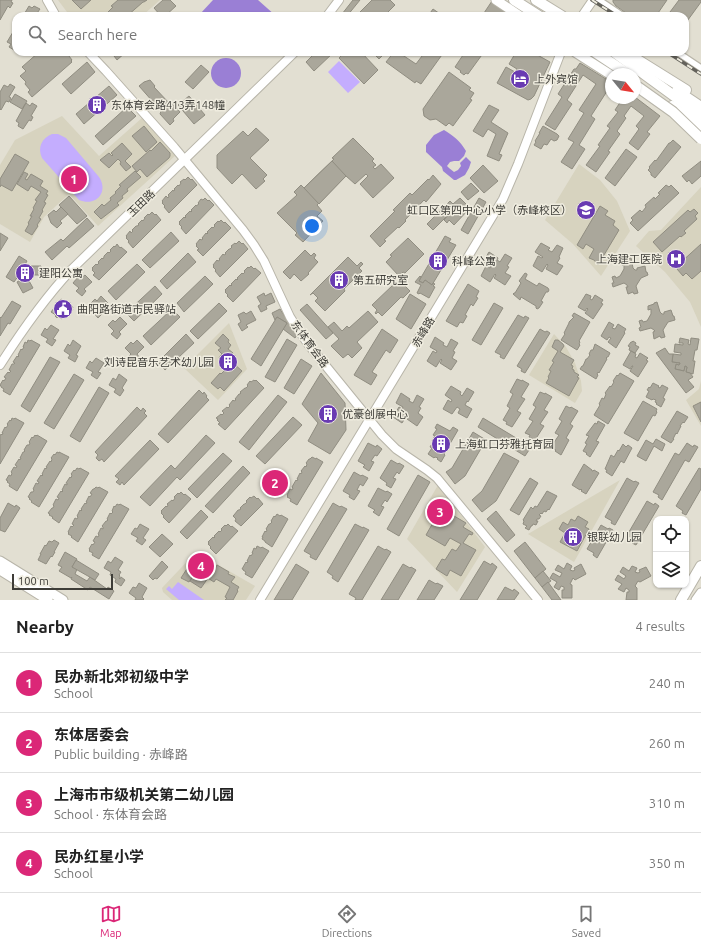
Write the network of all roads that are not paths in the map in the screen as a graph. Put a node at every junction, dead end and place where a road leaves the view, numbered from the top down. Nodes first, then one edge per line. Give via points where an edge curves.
1 (47, 0) edge
2 (339, 0) edge
3 (496, 0) edge
4 (506, 0) edge
5 (514, 0) edge
6 (536, 0) edge
7 (541, 0) edge
8 (593, 0) edge
9 (599, 0) edge
10 (54, 12) edge
11 (330, 12) edge
12 (514, 12) edge
13 (525, 12) edge
14 (533, 12) edge
15 (557, 12) edge
16 (558, 12) edge
17 (585, 12) edge
18 (617, 12) edge
19 (92, 56) edge
20 (292, 56) edge
21 (560, 56) edge
22 (581, 56) edge
23 (591, 56) edge
24 (601, 56) edge
25 (619, 56) edge
26 (628, 56) edge
27 (629, 56) edge
28 (683, 56) edge
29 (610, 68) edge
30 (619, 68) edge
31 (701, 68) edge
32 (605, 71) edge
33 (641, 84) edge
34 (641, 89) edge
35 (641, 95) edge
36 (701, 100) edge
37 (701, 106) edge
38 (701, 118) edge
39 (701, 129) edge
40 (701, 138) edge
41 (185, 160) junction
42 (0, 366) edge
43 (369, 420) junction
44 (0, 561) edge
45 (701, 566) edge
46 (0, 570) edge
47 (701, 578) edge
48 (701, 593) edge
49 (48, 600) edge
50 (63, 600) edge
51 (260, 600) edge
52 (538, 600) edge
53 (681, 600) edge
54 (688, 600) edge
55 (696, 600) edge

1 - 10 street
2 - 11 street
3 - 12 main road
4 - 13 highway
5 - 14 highway
6 - 15 highway
7 - 16 main road
8 - 17 street
9 - 18 street
19 - 41 street, 东体育会路
20 - 41 street, 玉田路
21 - 43 street, 赤峰路 via 503,198
22 - 32 main road
23 - 29 highway
24 - 30 highway
25 - 38 highway
26 - 37 highway
27 - 36 highway
28 - 31 street
33 - 39 highway
34 - 40 highway, bridge
35 - 40 main road
41 - 42 street, 玉田路 via 62,280 32,317
41 - 43 street, 东体育会路 via 254,245 299,331
43 - 51 street, 赤峰路
43 - 52 street, 东体育会路 via 396,449 437,478
44 - 50 main road
45 - 53 highway
46 - 49 main road
47 - 54 highway
48 - 55 main road

